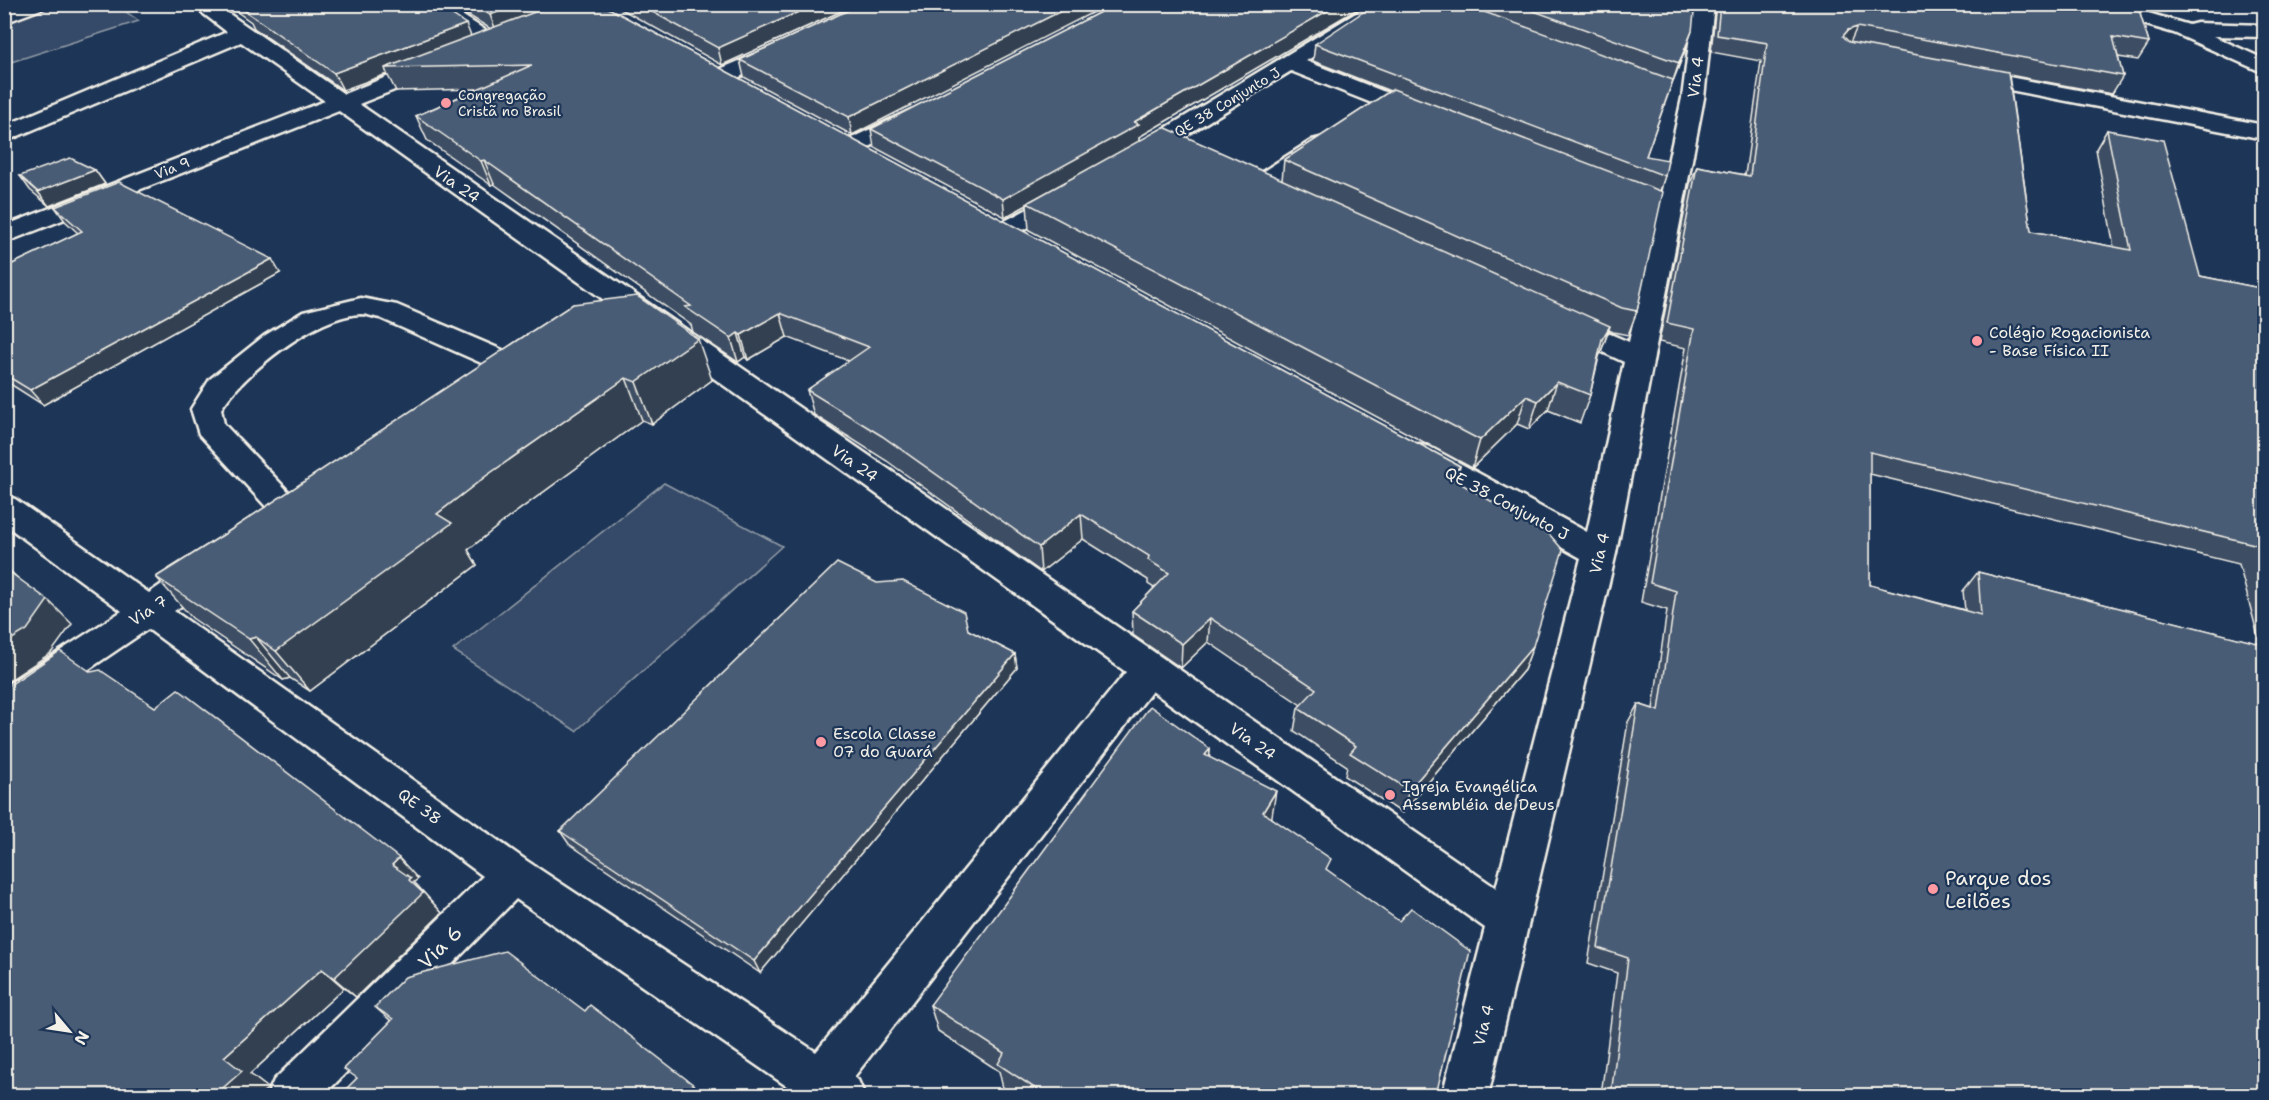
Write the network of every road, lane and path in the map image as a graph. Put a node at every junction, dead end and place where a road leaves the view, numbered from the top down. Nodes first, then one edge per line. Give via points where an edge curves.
1 (37, 4) edge
2 (201, 4) edge
3 (430, 4) edge
4 (1386, 4) edge
5 (2095, 4) edge
6 (1704, 5) edge
7 (2148, 10) edge
8 (4, 16) edge
9 (2181, 29) junction
10 (2265, 31) edge
11 (243, 33) junction
12 (516, 35) edge
13 (495, 43) junction
14 (796, 43) edge
15 (473, 51) edge
16 (451, 60) edge
17 (1291, 63) junction
18 (2265, 67) edge
19 (1942, 70) edge
20 (751, 93) edge
21 (1386, 101) junction
22 (340, 102) junction
23 (934, 105) edge
24 (1367, 113) edge
25 (1441, 122) edge
26 (2265, 132) edge
27 (1338, 133) edge
28 (4, 135) edge
29 (1123, 163) edge
30 (882, 164) edge
31 (1260, 184) edge
32 (1084, 186) edge
33 (4, 235) edge
34 (1035, 248) edge
35 (628, 304) junction
36 (1542, 313) edge
37 (599, 322) edge
38 (1640, 358) junction
39 (494, 389) edge
40 (1401, 446) edge
41 (4, 507) edge
42 (294, 517) edge
43 (1599, 553) junction
44 (236, 554) edge
45 (149, 609) junction
46 (1149, 669) junction
47 (4, 707) edge
48 (513, 874) junction
49 (1508, 920) junction
50 (832, 1088) edge
51 (290, 1095) edge
52 (1465, 1095) edge

1 - 8 street
2 - 11 street, Via 24
3 - 13 street
4 - 17 street, QE 38 Conjunto J
5 - 7 street
6 - 38 street, Via 4 via 1659,205
7 - 9 street
9 - 10 street
9 - 18 street
11 - 22 street, Via 24
11 - 28 street
12 - 13 street
13 - 15 street
14 - 20 street via 711,71
16 - 22 street, Via 9
17 - 21 street, QE 38 Conjunto J
17 - 29 street, QE 38 Conjunto J via 1174,146
19 - 26 street
21 - 24 street
21 - 25 street, QE 38 Conjunto J
22 - 33 street, Via 9
22 - 35 street, Via 24
23 - 30 street via 841,142
27 - 31 street
32 - 34 street via 994,225
35 - 37 street
35 - 46 street, Via 24
36 - 38 street
38 - 43 street, Via 4
39 - 42 street via 533,364 387,311 361,306 313,318 273,342 220,386 206,409 210,427
40 - 43 street, QE 38 Conjunto J
41 - 45 street, QE 38
43 - 49 street, Via 4
44 - 45 street, Via 7
45 - 47 street, Via 7
45 - 48 street, QE 38
46 - 49 street, Via 24
46 - 50 street
48 - 50 street, QE 38
48 - 51 street, Via 6
49 - 52 street, Via 4

